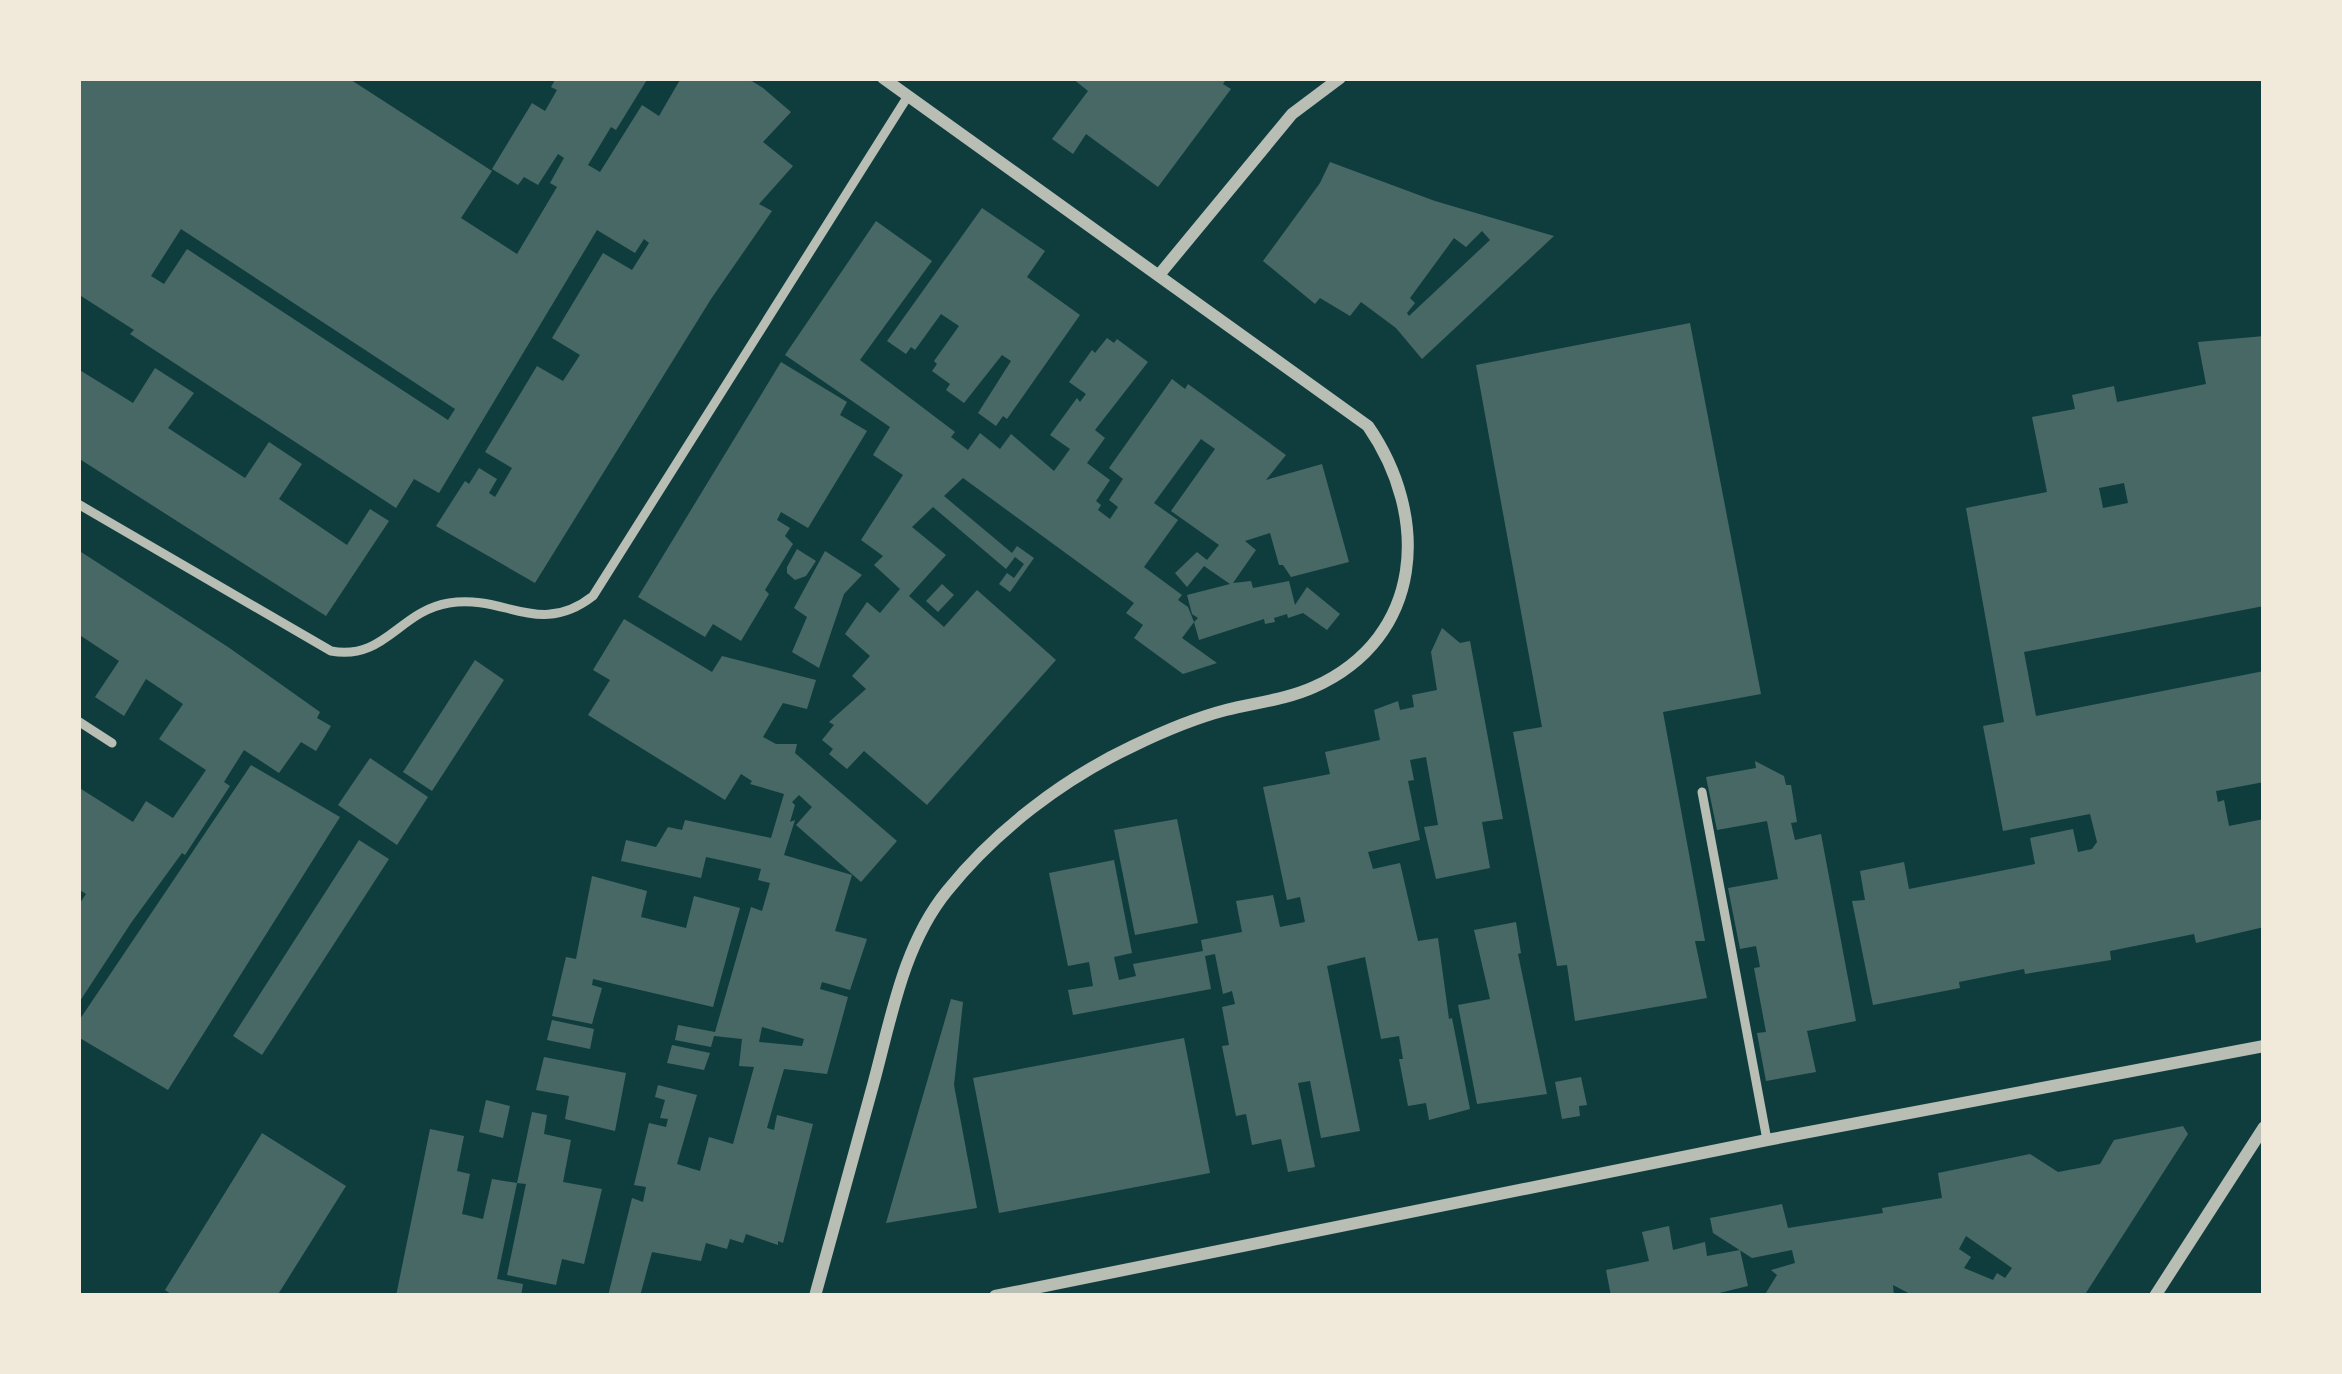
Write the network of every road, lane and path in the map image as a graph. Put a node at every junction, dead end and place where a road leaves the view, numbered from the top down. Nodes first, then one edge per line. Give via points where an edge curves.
1 (883, 78) edge
2 (1340, 78) edge
3 (908, 96) junction
4 (1159, 275) junction
5 (78, 504) edge
6 (78, 721) edge
7 (112, 743) dead end
8 (1702, 793) dead end
9 (2264, 1046) edge
10 (2264, 1127) edge
11 (1767, 1140) junction
12 (815, 1296) edge
13 (995, 1296) edge
14 (2155, 1296) edge

1 - 3 street
2 - 4 street via 1292,114
3 - 4 street
3 - 5 lane via 593,596 574,611 545,617 451,603 352,655
4 - 12 street via 1368,426 1391,459 1409,522 1407,578 1388,624 1359,660 1313,688 1218,712 1082,774 1001,835 946,892 913,946
6 - 7 lane
8 - 11 lane
9 - 11 street
10 - 14 street
11 - 13 street

